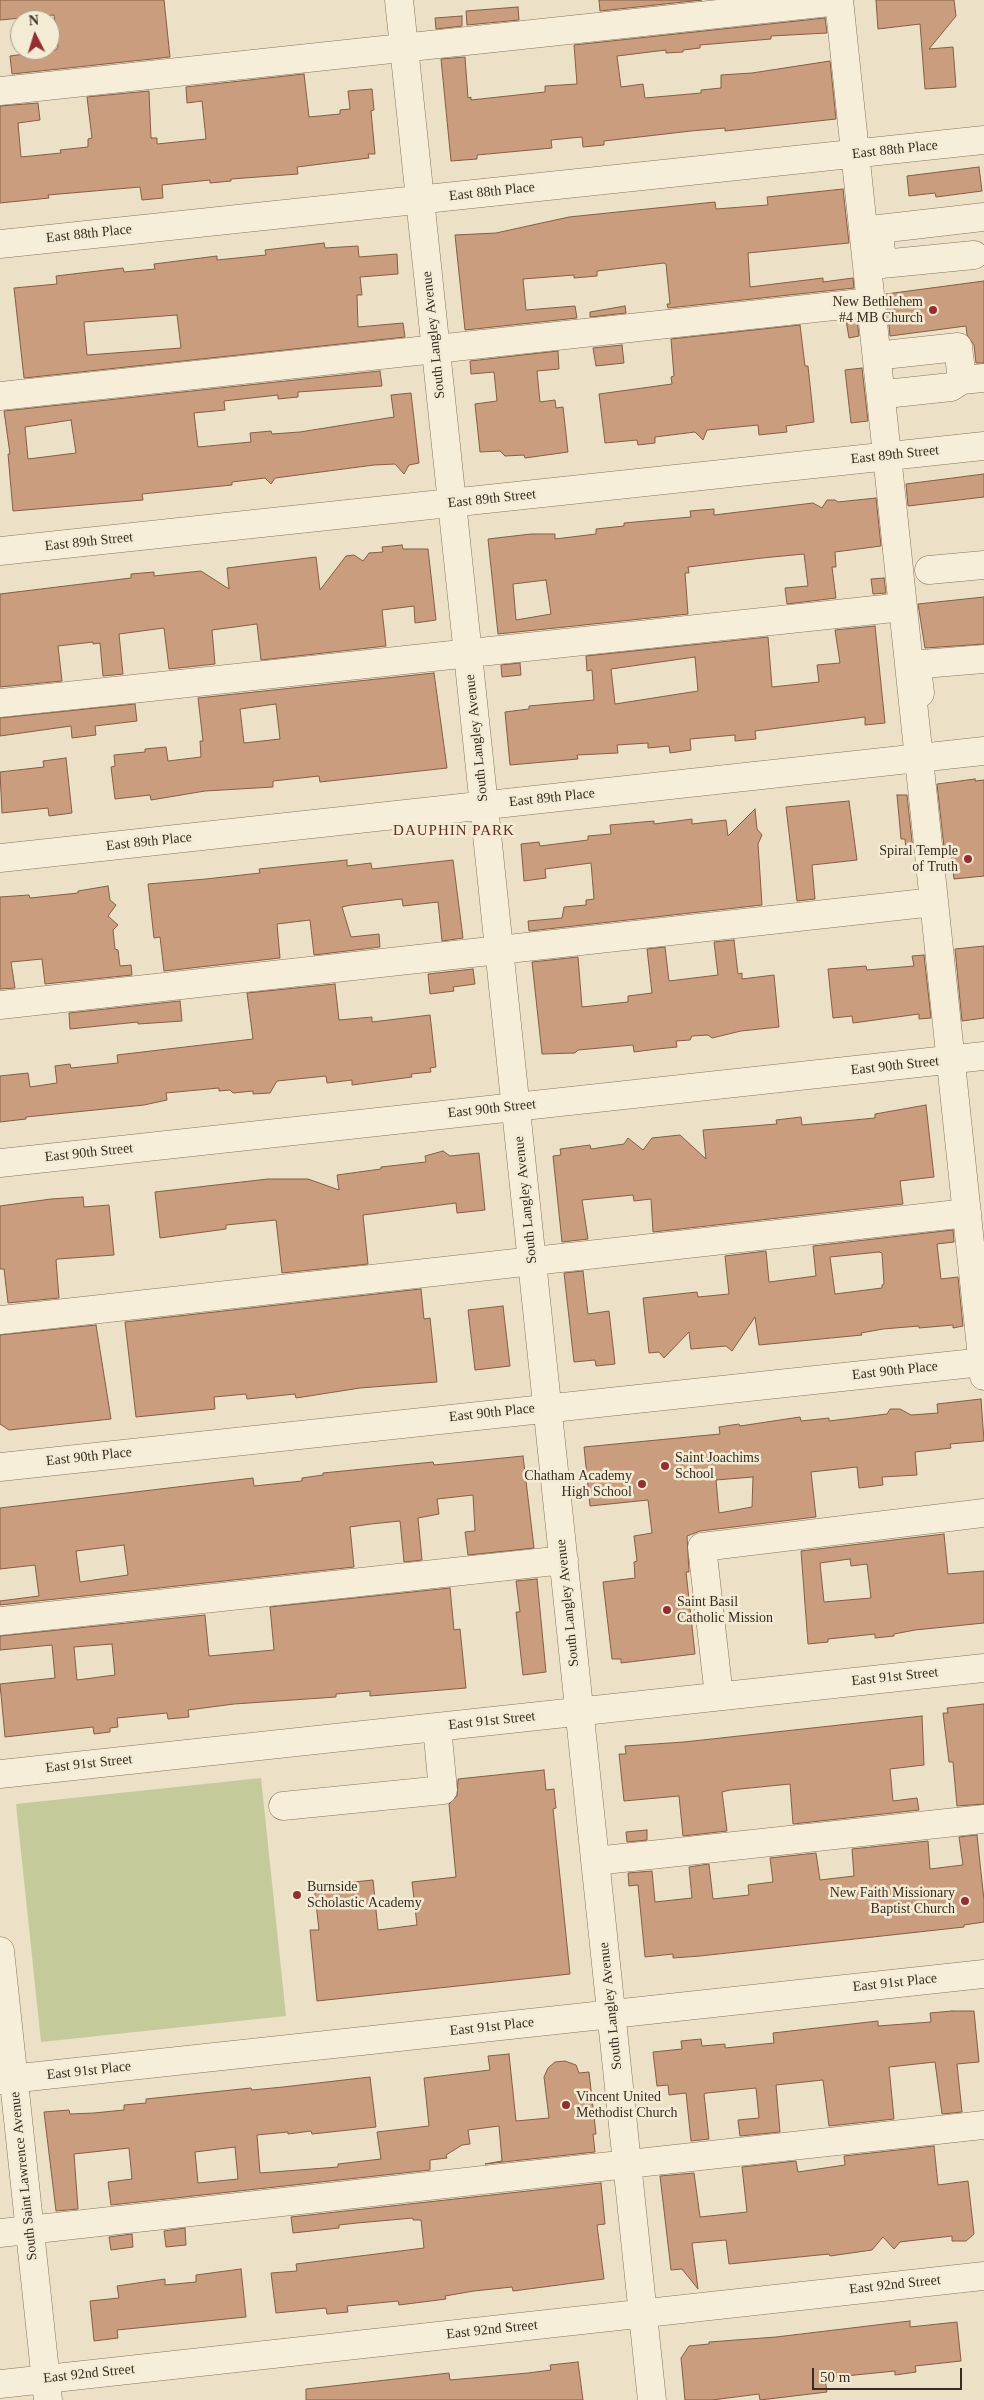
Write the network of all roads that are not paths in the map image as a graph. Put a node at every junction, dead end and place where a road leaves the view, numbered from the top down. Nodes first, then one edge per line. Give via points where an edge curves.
1 (399, 0) edge
2 (839, 0) edge
3 (404, 47) junction
4 (0, 91) edge
5 (984, 140) edge
6 (855, 154) junction
7 (420, 200) junction
8 (984, 217) edge
9 (0, 244) edge
10 (974, 255) dead end
11 (871, 302) junction
12 (436, 349) junction
13 (893, 354) dead end
14 (973, 379) edge
15 (896, 393) dead end
16 (0, 396) edge
17 (984, 446) edge
18 (887, 456) junction
19 (452, 503) junction
20 (0, 552) edge
21 (984, 565) edge
22 (930, 570) dead end
23 (903, 607) junction
24 (468, 652) junction
25 (984, 659) edge
26 (0, 703) edge
27 (915, 717) junction
28 (984, 751) edge
29 (919, 758) junction
30 (484, 805) junction
31 (0, 858) edge
32 (934, 902) junction
33 (499, 952) junction
34 (0, 1005) edge
35 (984, 1056) edge
36 (951, 1060) junction
37 (516, 1107) junction
38 (0, 1163) edge
39 (967, 1213) junction
40 (532, 1261) junction
41 (0, 1320) edge
42 (984, 1367) edge
43 (548, 1407) junction
44 (0, 1467) edge
45 (984, 1513) edge
46 (564, 1560) junction
47 (0, 1621) edge
48 (984, 1668) edge
49 (719, 1696) junction
50 (580, 1711) junction
51 (437, 1726) junction
52 (0, 1774) edge
53 (283, 1806) dead end
54 (984, 1819) edge
55 (595, 1860) junction
56 (0, 1952) edge
57 (984, 1974) edge
58 (612, 2014) junction
59 (7, 2080) edge
60 (984, 2125) edge
61 (628, 2165) junction
62 (30, 2230) junction
63 (0, 2233) edge
64 (984, 2276) edge
65 (643, 2313) junction
66 (0, 2384) edge
67 (47, 2389) edge
68 (652, 2400) edge

1 - 3 street, South Langley Avenue
2 - 3 street
2 - 6 street
3 - 4 street
3 - 7 street, South Langley Avenue
5 - 6 street, East 88th Place
6 - 7 street, East 88th Place
6 - 11 street
7 - 9 street, East 88th Place
7 - 12 street, South Langley Avenue
8 - 10 street via 879,228 882,264
11 - 12 street
11 - 18 street
12 - 16 street
12 - 19 street, South Langley Avenue
13 - 14 street via 958,347
14 - 15 street via 951,387
17 - 18 street, East 89th Street
18 - 19 street, East 89th Street
18 - 23 street
19 - 20 street, East 89th Street
19 - 24 street, South Langley Avenue
21 - 22 street
23 - 24 street
23 - 27 street
24 - 26 street
24 - 30 street, South Langley Avenue
25 - 27 street via 923,664 917,668 922,711 921,716
27 - 29 street
28 - 29 street, East 89th Place
29 - 30 street, East 89th Place
29 - 32 street
30 - 31 street, East 89th Place
30 - 33 street, South Langley Avenue
32 - 33 street
32 - 36 street
33 - 34 street
33 - 37 street, South Langley Avenue
35 - 36 street, East 90th Street
36 - 37 street, East 90th Street
36 - 39 street
37 - 38 street, East 90th Street
37 - 40 street, South Langley Avenue
39 - 40 street
39 - 42 street
40 - 41 street
40 - 43 street, South Langley Avenue
42 - 43 street, East 90th Place
43 - 44 street, East 90th Place
43 - 46 street, South Langley Avenue
45 - 49 street via 702,1546
46 - 47 street
46 - 50 street, South Langley Avenue
48 - 49 street, East 91st Street
49 - 50 street, East 91st Street
50 - 51 street, East 91st Street
50 - 55 street, South Langley Avenue
51 - 52 street, East 91st Street
51 - 53 street via 444,1790
54 - 55 street
55 - 58 street, South Langley Avenue
56 - 59 street, South Saint Lawrence Avenue
57 - 58 street, East 91st Place
58 - 59 street, East 91st Place
58 - 61 street, South Langley Avenue
59 - 62 street, South Saint Lawrence Avenue
60 - 61 street
61 - 62 street
61 - 65 street, South Langley Avenue
62 - 63 street
62 - 67 street, South Saint Lawrence Avenue
64 - 65 street, East 92nd Street
65 - 67 street, East 92nd Street
65 - 68 street, South Langley Avenue
66 - 67 street, East 92nd Street

